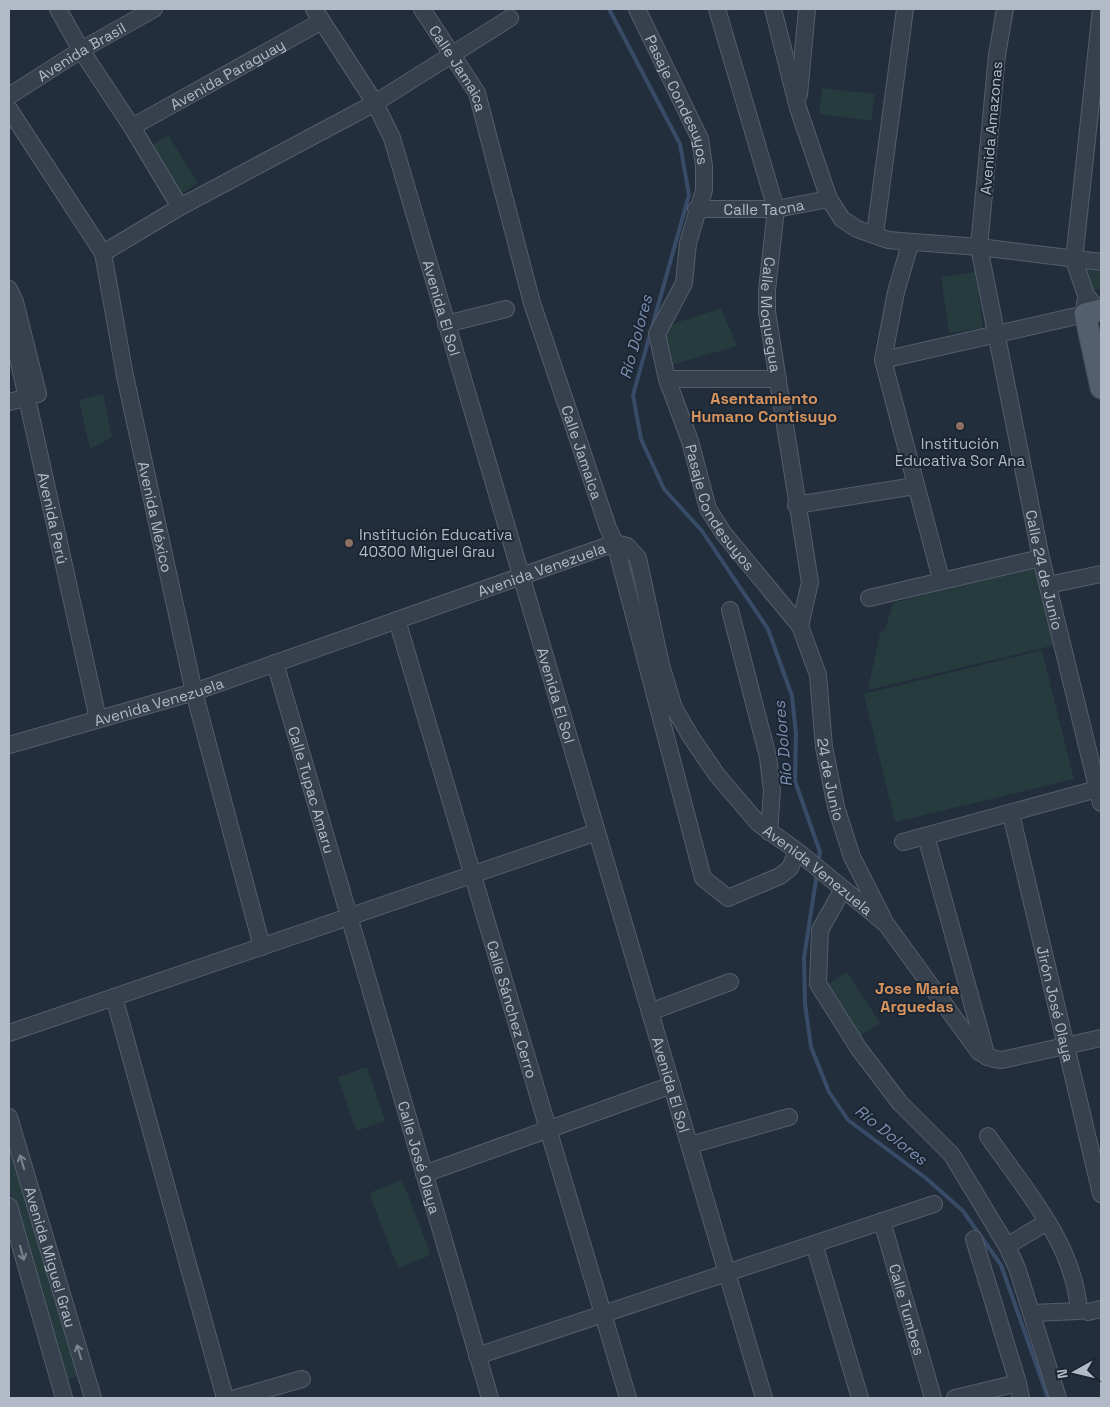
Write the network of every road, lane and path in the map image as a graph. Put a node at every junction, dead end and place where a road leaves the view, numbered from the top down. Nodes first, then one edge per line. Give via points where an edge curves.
1 (58, 9) edge
2 (154, 9) edge
3 (422, 9) edge
4 (637, 9) edge
5 (717, 9) edge
6 (772, 9) edge
7 (807, 9) edge
8 (905, 9) edge
9 (1005, 9) edge
10 (1101, 9) edge
11 (318, 15) edge
12 (510, 18) dead end
13 (81, 50) junction
14 (454, 55) junction
15 (9, 96) edge
16 (375, 103) junction
17 (798, 108) junction
18 (9, 109) edge
19 (132, 127) junction
20 (830, 199) junction
21 (180, 208) junction
22 (696, 209) junction
23 (776, 209) junction
24 (875, 234) junction
25 (910, 244) junction
26 (980, 247) junction
27 (103, 253) junction
28 (1074, 260) junction
29 (1101, 262) edge
30 (9, 289) edge
31 (506, 309) dead end
32 (1094, 310) edge
33 (9, 317) edge
34 (446, 324) junction
35 (995, 335) junction
36 (883, 360) junction
37 (667, 379) junction
38 (778, 379) junction
39 (1101, 388) edge
40 (32, 396) junction
41 (9, 402) edge
42 (915, 486) junction
43 (796, 505) junction
44 (615, 543) junction
45 (1041, 558) junction
46 (1101, 574) edge
47 (521, 576) junction
48 (941, 579) junction
49 (1048, 585) junction
50 (869, 598) dead end
51 (730, 610) dead end
52 (397, 620) junction
53 (800, 626) junction
54 (275, 663) junction
55 (194, 692) junction
56 (98, 719) junction
57 (9, 745) edge
58 (1100, 793) edge
59 (1011, 814) junction
60 (597, 832) junction
61 (769, 832) junction
62 (926, 836) junction
63 (903, 842) dead end
64 (799, 854) junction
65 (472, 874) junction
66 (839, 885) junction
67 (349, 917) junction
68 (886, 924) junction
69 (262, 947) junction
70 (730, 982) dead end
71 (114, 997) junction
72 (650, 1012) junction
73 (9, 1033) edge
74 (1101, 1038) edge
75 (1066, 1046) junction
76 (991, 1058) junction
77 (672, 1085) junction
78 (9, 1117) edge
79 (789, 1117) dead end
80 (548, 1129) junction
81 (988, 1136) dead end
82 (690, 1145) junction
83 (424, 1174) junction
84 (1101, 1194) edge
85 (934, 1204) dead end
86 (10, 1217) edge
87 (882, 1221) junction
88 (1047, 1222) junction
89 (974, 1239) dead end
90 (814, 1244) junction
91 (1007, 1246) junction
92 (726, 1273) junction
93 (1032, 1313) junction
94 (603, 1314) junction
95 (477, 1356) junction
96 (302, 1378) dead end
97 (1020, 1391) edge
98 (64, 1398) edge
99 (93, 1398) edge
100 (225, 1398) edge
101 (236, 1398) edge
102 (490, 1398) edge
103 (628, 1398) edge
104 (764, 1398) edge
105 (860, 1398) edge
106 (933, 1398) edge
107 (955, 1398) edge
108 (1058, 1398) edge

1 - 13 street
2 - 13 street, Avenida Brasil
3 - 14 street, Calle Jamaica
4 - 22 street, Pasaje Condesuyos via 700,139 704,190
5 - 23 street, Calle Moquegua
6 - 17 street
7 - 17 street
8 - 24 street
9 - 26 street, Avenida Amazonas via 997,55
10 - 28 street
11 - 16 street, Avenida El Sol
11 - 19 street, Avenida Paraguay
12 - 14 street
13 - 15 street, Avenida Brasil
13 - 19 street
14 - 16 street
14 - 44 street, Calle Jamaica via 477,93 532,303
16 - 21 street
16 - 34 street, Avenida El Sol via 392,138
17 - 20 street
18 - 27 street, Avenida México
19 - 21 street
20 - 23 street, Calle Tacna
20 - 24 street via 842,219 857,229
21 - 27 street
22 - 23 street, Calle Tacna
22 - 37 street, Pasaje Condesuyos via 684,283 657,334
23 - 38 street, Calle Moquegua via 767,298
24 - 25 street
25 - 26 street
25 - 36 street via 896,292
26 - 28 street
26 - 35 street, Avenida Amazonas
27 - 55 street, Avenida México via 125,376
28 - 29 street
28 - 32 street
30 - 40 street via 15,302
31 - 34 street
32 - 35 street
32 - 39 main road
33 - 40 street, Avenida Perú
34 - 47 street, Avenida El Sol
35 - 36 street
35 - 45 street, Calle 24 de Junio
36 - 42 street
37 - 38 street
37 - 53 street, Pasaje Condesuyos via 690,441 708,509 724,534
38 - 43 street, Calle Moquegua
40 - 41 street
40 - 56 street, Avenida Perú
42 - 43 street
42 - 48 street
43 - 53 street, Calle Moquegua via 810,582
44 - 47 street, Avenida Venezuela
44 - 61 street, Avenida Venezuela via 627,546 638,558 661,665 674,708 717,775
44 - 64 street, Calle Jamaica via 703,878 728,898 780,876
45 - 48 street
45 - 49 street, Calle 24 de Junio
46 - 49 street
47 - 52 street, Avenida Venezuela
47 - 60 street, Avenida El Sol
48 - 50 street
49 - 58 street, Calle 24 de Junio
51 - 61 street via 768,757 772,791
52 - 54 street, Avenida Venezuela
52 - 65 street, Calle Sánchez Cerro
53 - 68 street, 24 de Junio via 818,675 824,747 836,807 852,857
54 - 55 street, Avenida Venezuela
54 - 67 street, Calle Tupac Amaru
55 - 56 street, Avenida Venezuela
55 - 69 street, Avenida México
56 - 57 street, Avenida Venezuela
58 - 59 street
59 - 62 street
59 - 75 street, Jirón José Olaya
60 - 65 street
60 - 72 street, Avenida El Sol
61 - 64 street, Avenida Venezuela
62 - 63 street
62 - 76 street
64 - 66 street, Avenida Venezuela
65 - 67 street
65 - 80 street, Calle Sánchez Cerro
66 - 68 street, Avenida Venezuela
66 - 91 street via 820,930 818,984 859,1049 900,1103 952,1154
67 - 69 street
67 - 83 street, Calle José Olaya
68 - 76 street, Avenida Venezuela via 974,1045
69 - 71 street
70 - 72 street
71 - 73 street
71 - 100 street
72 - 77 street, Avenida El Sol
74 - 75 street
75 - 76 street via 1012,1058
75 - 84 street, Jirón José Olaya
77 - 80 street
77 - 82 street, Avenida El Sol
99 -> 78 street, Avenida Miguel Grau
79 - 82 street
80 - 83 street
80 - 94 street, Calle Sánchez Cerro
81 - 88 street
82 - 92 street, Avenida El Sol
83 - 95 street, Calle José Olaya
85 - 87 street
86 -> 98 street, Avenida Miguel Grau
87 - 90 street
87 - 106 street, Calle Tumbes
88 - 91 street
88 - 93 street via 1070,1264 1079,1311
89 - 97 street
90 - 92 street
90 - 105 street
91 - 93 street
92 - 94 street
92 - 104 street, Avenida El Sol
93 - 108 street
94 - 95 street
94 - 103 street, Calle Sánchez Cerro
95 - 102 street, Calle José Olaya
96 - 101 street
97 - 107 street

